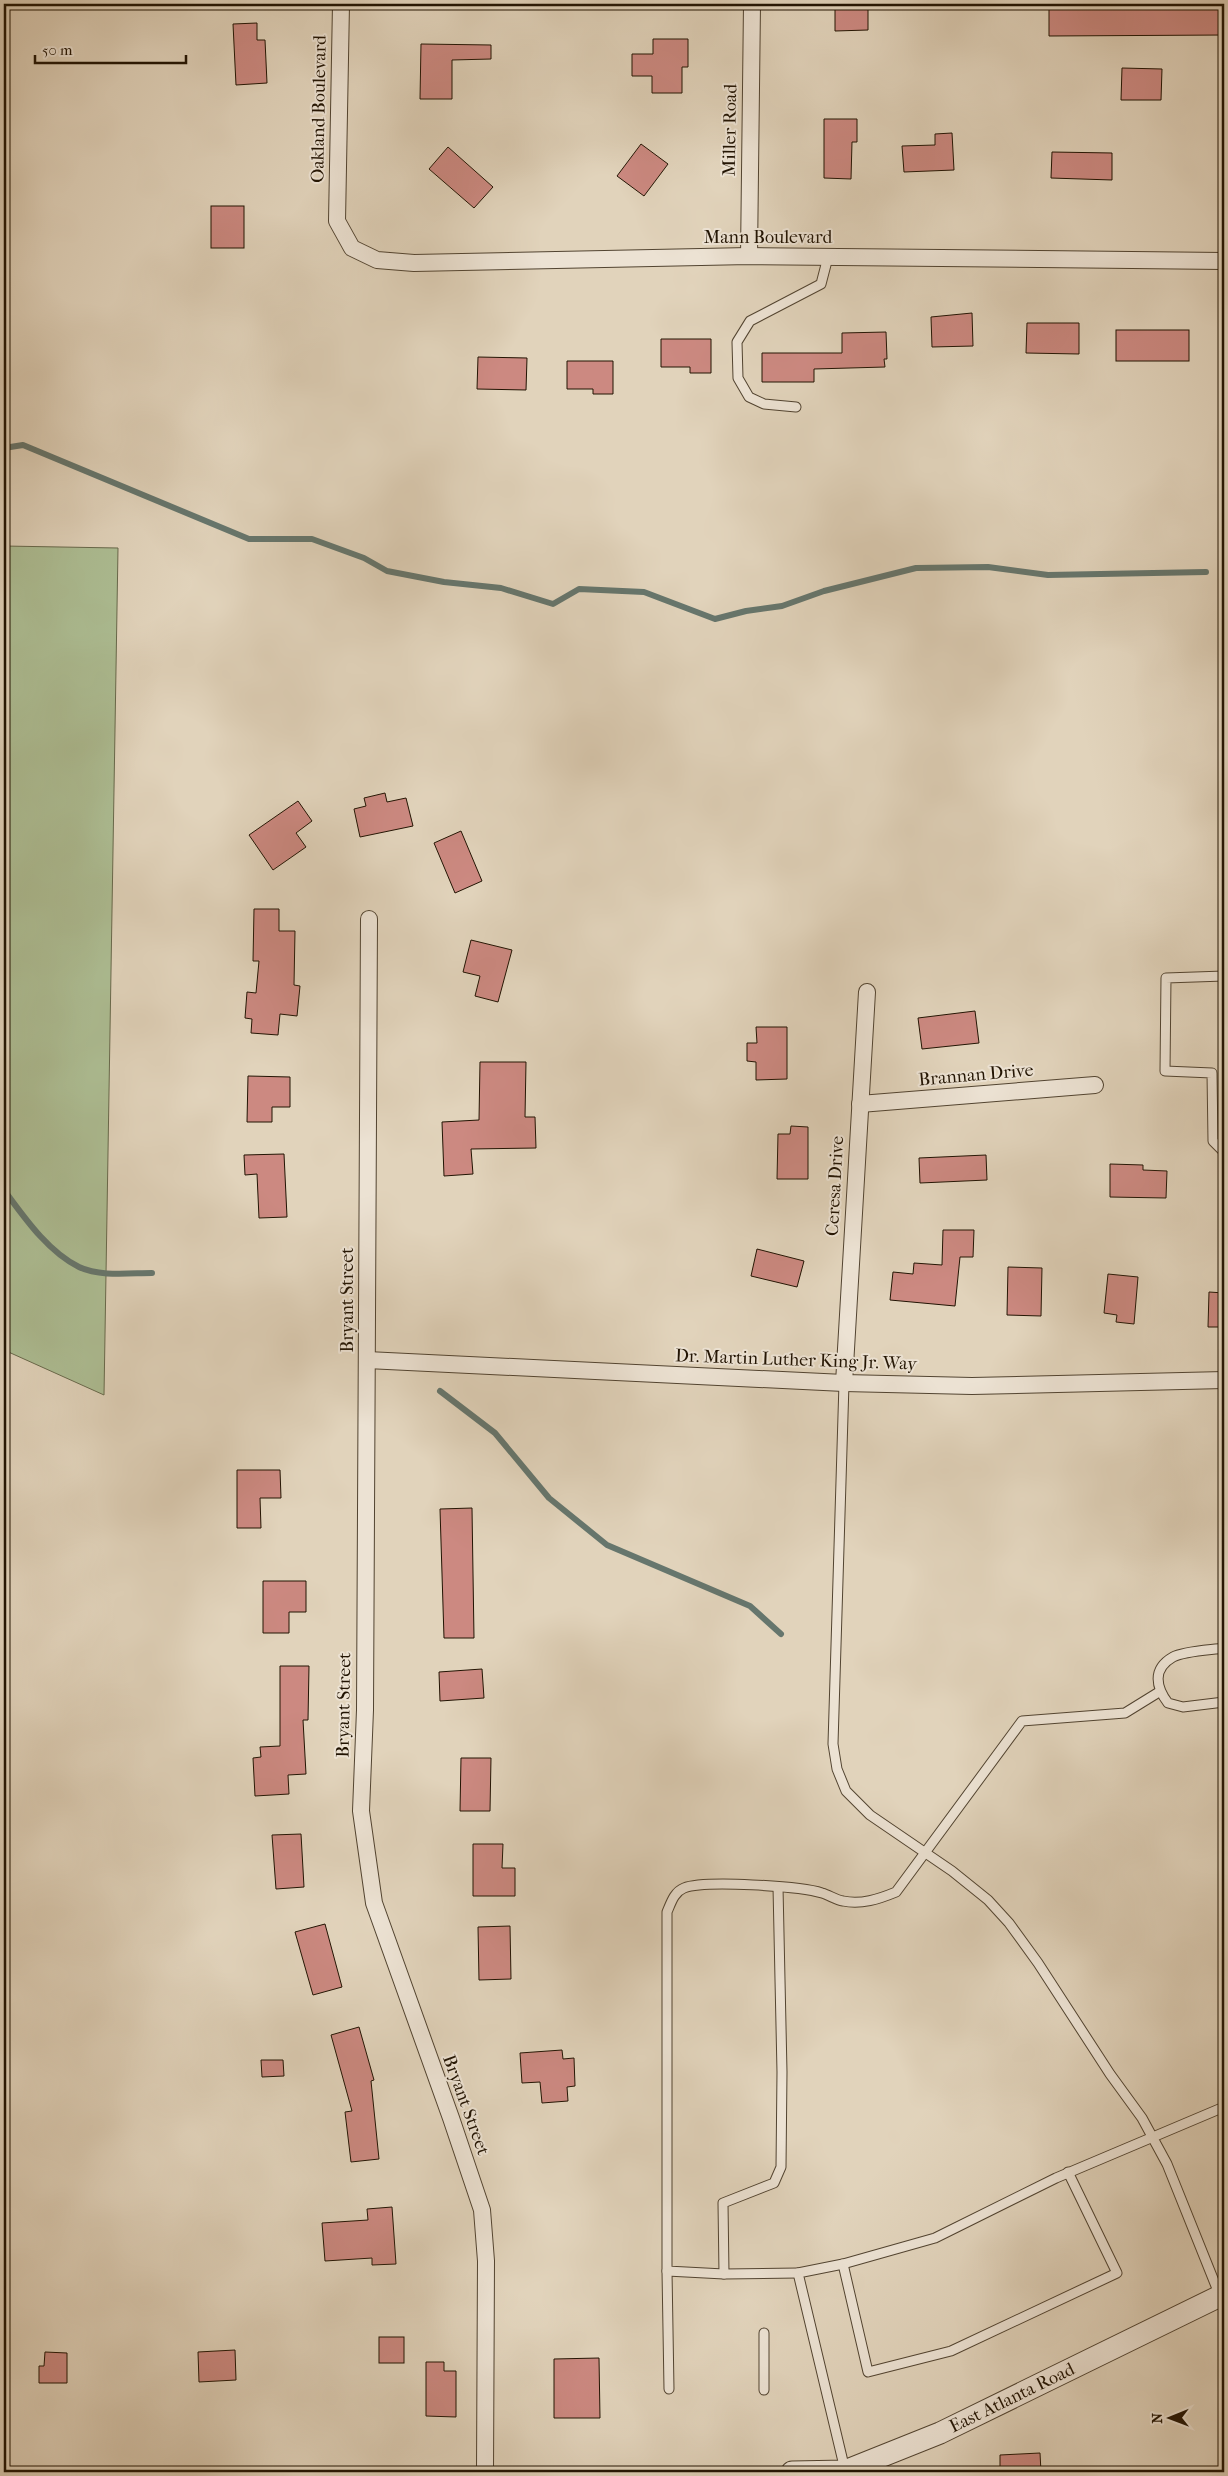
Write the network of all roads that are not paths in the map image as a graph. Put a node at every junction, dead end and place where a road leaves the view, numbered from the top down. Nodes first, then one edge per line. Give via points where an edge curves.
1 (341, 4) edge
2 (752, 4) edge
3 (337, 215) joint
4 (749, 256) junction
5 (828, 257) junction
6 (1224, 261) edge
7 (796, 407) dead end
8 (369, 919) dead end
9 (1224, 976) edge
10 (867, 992) dead end
11 (1095, 1085) dead end
12 (860, 1104) junction
13 (1224, 1152) edge
14 (367, 1360) junction
15 (1224, 1380) edge
16 (844, 1383) junction
17 (1224, 1648) edge
18 (1159, 1692) junction
19 (1224, 1702) edge
20 (926, 1853) junction
21 (778, 1887) junction
22 (1224, 2107) edge
23 (1152, 2136) junction
24 (1068, 2172) junction
25 (843, 2264) junction
26 (667, 2271) junction
27 (798, 2272) junction
28 (724, 2274) junction
29 (1222, 2295) edge
30 (764, 2333) dead end
31 (669, 2389) dead end
32 (764, 2390) dead end
33 (485, 2472) edge
34 (792, 2472) edge
35 (845, 2472) edge

1 - 3 street, Oakland Boulevard
2 - 4 street, Miller Road
3 - 4 street, Mann Boulevard via 352,248 377,260
4 - 5 street, Mann Boulevard
5 - 6 street, Mann Boulevard
5 - 7 lane via 820,284 750,321 737,342 738,378 749,396 764,404
8 - 14 street, Bryant Street
9 - 13 lane via 1166,978 1165,1071 1212,1073 1213,1141
10 - 12 street, Ceresa Drive
11 - 12 street, Brannan Drive
12 - 16 street, Ceresa Drive
14 - 16 street, Dr. Martin Luther King Jr. Way
14 - 33 street, Bryant Street via 365,1710 361,1811 374,1903 482,2210 486,2261
15 - 16 street, Dr. Martin Luther King Jr. Way via 972,1386
16 - 20 lane via 833,1744 837,1769 846,1792 870,1815
17 - 18 lane via 1174,1656 1159,1674
18 - 19 lane via 1168,1703 1183,1707
18 - 20 lane via 1125,1713 1022,1721
20 - 21 lane via 896,1892 881,1898 863,1902 843,1901 821,1893
20 - 23 lane via 988,1900 1009,1923
21 - 26 lane via 724,1885 684,1888 673,1896 667,1912
21 - 28 lane via 782,2072 780,2167 774,2183 723,2203
22 - 23 lane
23 - 24 lane
23 - 29 lane
24 - 25 lane via 935,2238
24 - 25 lane via 1117,2273 951,2351 868,2372
25 - 27 lane
26 - 28 lane
26 - 31 lane
27 - 28 lane
27 - 35 lane
29 - 35 street, East Atlanta Road via 940,2433
30 - 32 lane
34 - 35 street, East Atlanta Road

